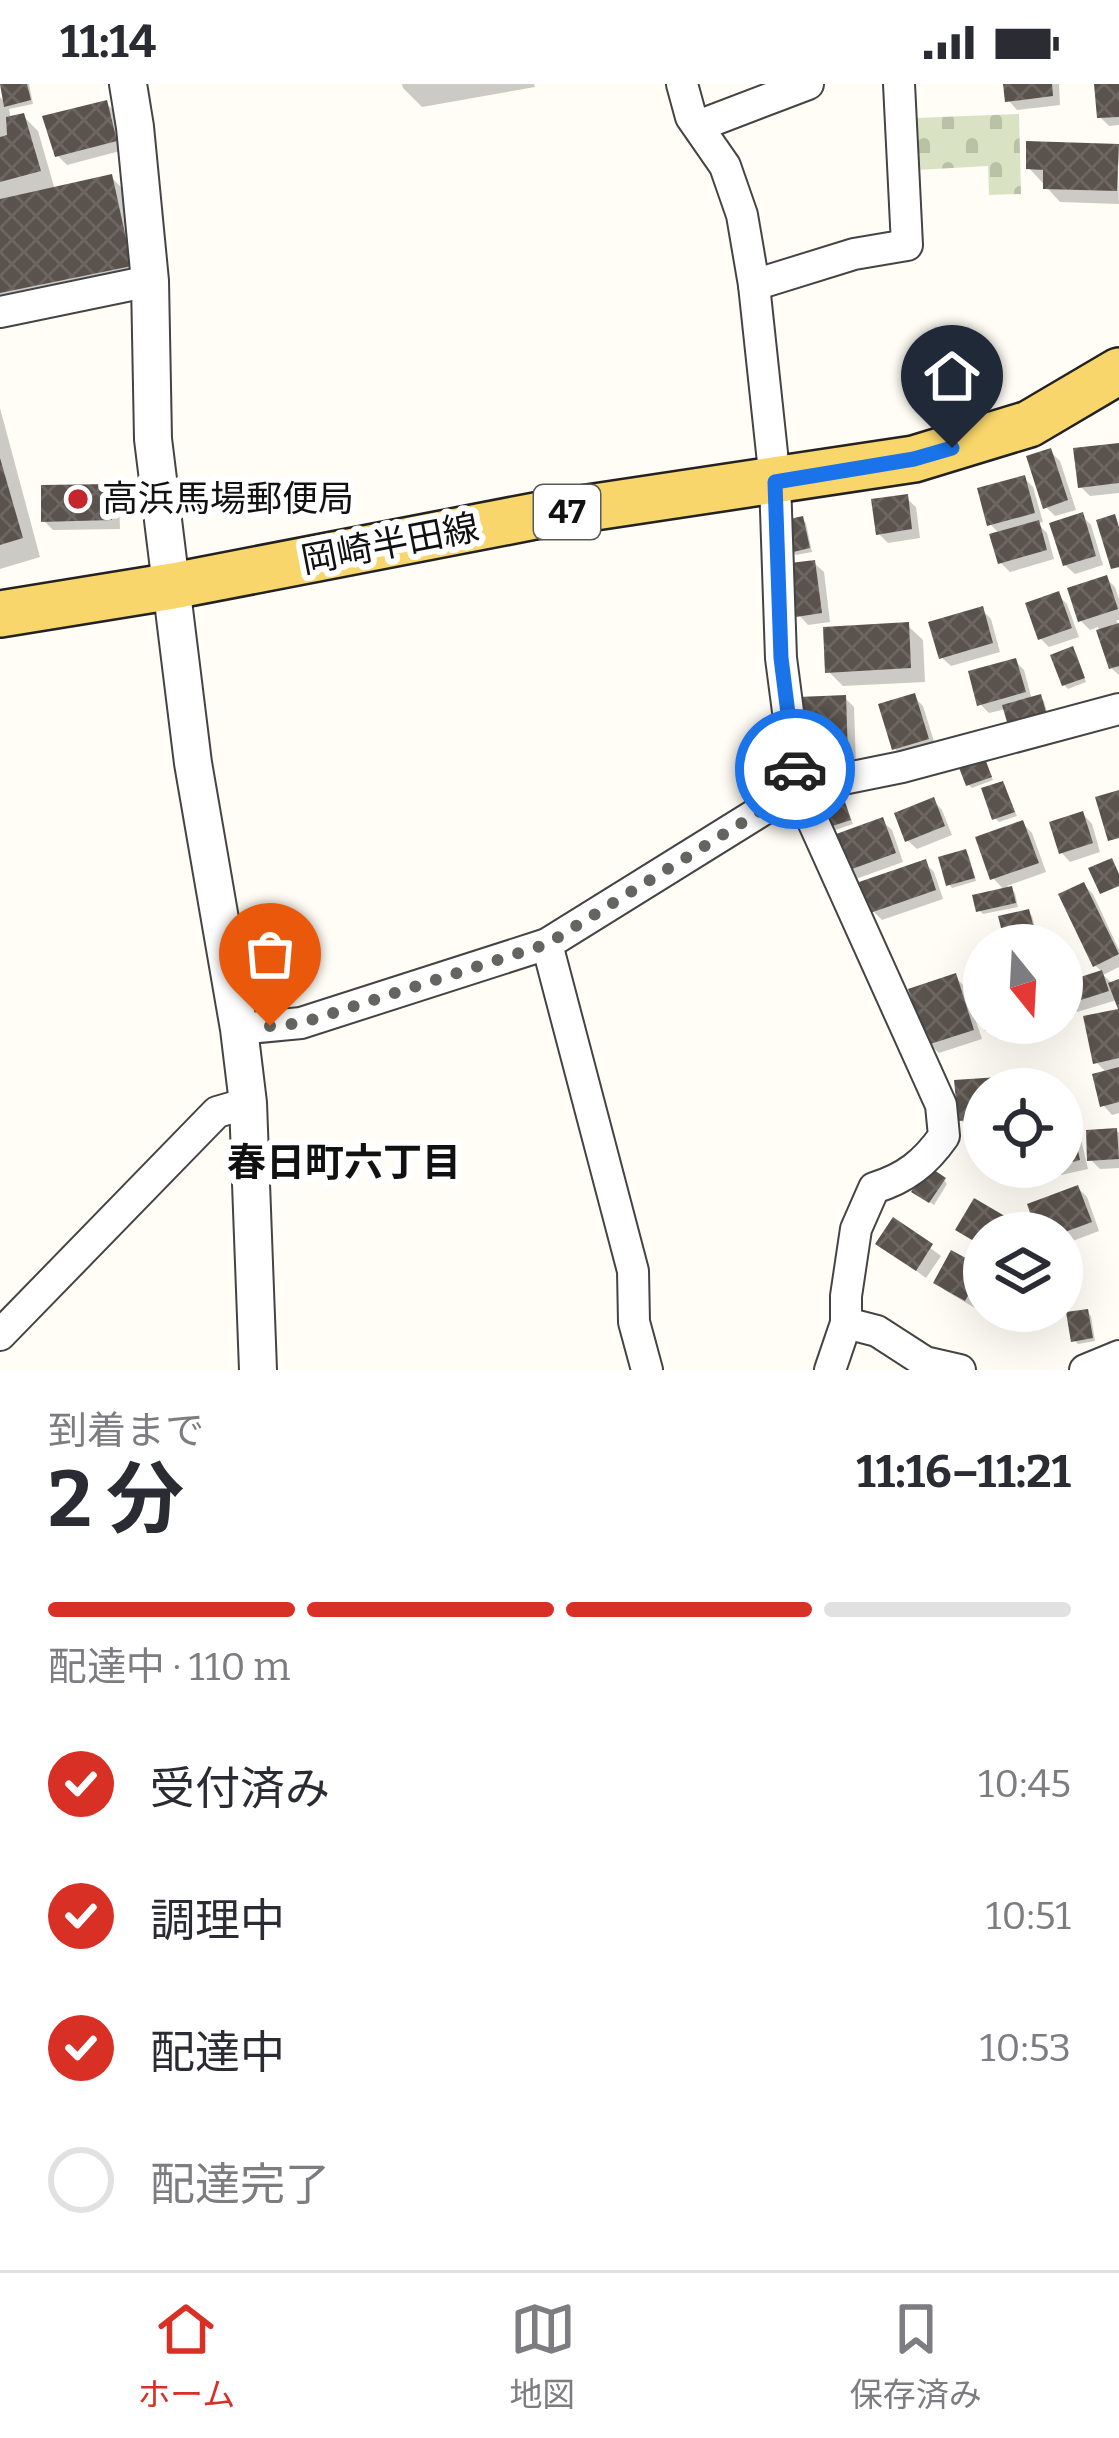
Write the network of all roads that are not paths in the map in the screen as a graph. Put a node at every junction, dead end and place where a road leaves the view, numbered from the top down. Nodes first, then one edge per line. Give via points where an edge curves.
1 (128, 84) edge
2 (682, 84) edge
3 (808, 84) edge
4 (899, 84) edge
5 (698, 126) junction
6 (150, 281) junction
7 (754, 285) junction
8 (0, 312) edge
9 (1119, 371) edge
10 (775, 482) junction
11 (173, 586) junction
12 (0, 614) edge
13 (1119, 709) edge
14 (798, 788) junction
15 (547, 944) junction
16 (239, 1029) junction
17 (248, 1103) junction
18 (846, 1323) junction
19 (0, 1335) edge
20 (1119, 1356) edge
21 (827, 1369) edge
22 (258, 1370) edge
23 (647, 1370) edge
24 (960, 1370) edge
25 (1085, 1370) edge

1 - 6 street
2 - 5 street
3 - 5 street
4 - 7 street via 908,245
5 - 7 street via 725,166
6 - 8 street
6 - 11 street via 153,439
7 - 10 street
9 - 10 main road, 岡崎半田線 / 47 via 1029,424 914,459
10 - 11 main road, 岡崎半田線 / 47 via 536,516
10 - 14 street via 781,658
11 - 12 main road, 岡崎半田線 / 47
11 - 16 street via 193,763
13 - 14 street
14 - 15 street
14 - 18 street via 941,1105 944,1136 926,1160 874,1188 856,1229
15 - 16 street via 302,1023
15 - 23 street via 633,1271 634,1322
16 - 17 street
17 - 19 street via 218,1112
17 - 22 street
18 - 21 street
18 - 24 street
20 - 25 street

